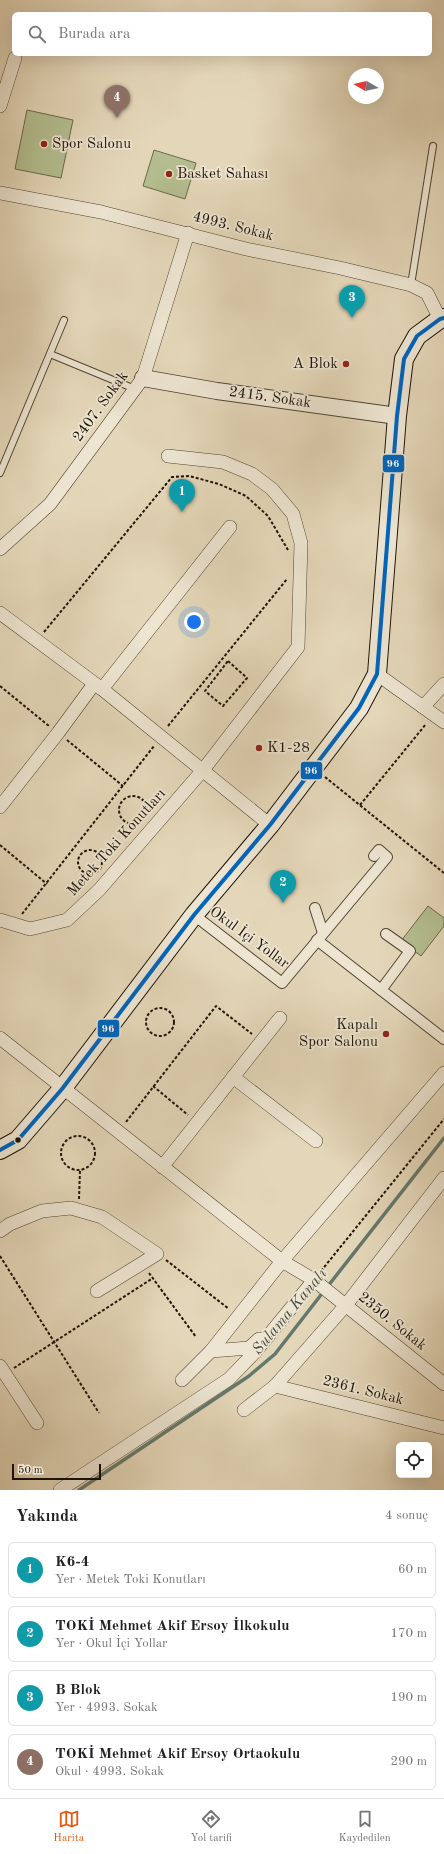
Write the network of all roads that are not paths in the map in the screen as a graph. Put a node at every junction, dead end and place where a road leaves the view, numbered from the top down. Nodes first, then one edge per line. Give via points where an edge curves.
1 (15, 58) dead end
2 (0, 106) edge
3 (433, 146) dead end
4 (0, 193) edge
5 (188, 233) junction
6 (411, 285) junction
7 (442, 319) edge
8 (64, 320) dead end
9 (50, 354) junction
10 (139, 384) junction
11 (397, 416) junction
12 (168, 456) dead end
13 (0, 473) edge
14 (230, 526) dead end
15 (0, 549) edge
16 (0, 613) edge
17 (377, 674) junction
18 (444, 684) edge
19 (98, 686) junction
20 (434, 714) edge
21 (203, 770) junction
22 (0, 807) edge
23 (270, 825) junction
24 (374, 856) dead end
25 (315, 908) dead end
26 (194, 915) junction
27 (0, 920) edge
28 (386, 934) dead end
29 (320, 937) junction
30 (381, 990) junction
31 (280, 1018) dead end
32 (0, 1038) edge
33 (444, 1039) edge
34 (444, 1073) edge
35 (233, 1077) junction
36 (62, 1089) junction
37 (316, 1141) dead end
38 (0, 1150) edge
39 (162, 1167) junction
40 (444, 1178) edge
41 (0, 1231) edge
42 (282, 1261) junction
43 (313, 1279) junction
44 (97, 1291) dead end
45 (342, 1302) junction
46 (211, 1351) junction
47 (2, 1370) edge
48 (182, 1380) dead end
49 (444, 1384) edge
50 (275, 1386) junction
51 (244, 1410) dead end
52 (37, 1423) dead end
53 (444, 1428) edge
54 (60, 1490) edge

1 - 2 street
3 - 6 lane
4 - 5 street, 4993. Sokak via 94,210
5 - 6 street, 4993. Sokak
5 - 10 street, 2407. Sokak
6 - 7 street, 4993. Sokak via 427,293
7 - 11 main road via 417,336 404,359
8 - 9 lane
9 - 10 lane
9 - 13 lane
10 - 11 street, 2415. Sokak via 216,390
10 - 15 street, 2407. Sokak via 50,504
11 - 17 main road
12 - 21 street, Metek Toki Konutları via 223,462 252,474 272,489 293,514 301,543 298,647
14 - 19 street
16 - 19 street
17 - 20 street
17 - 23 main road via 359,708
18 - 20 street
19 - 21 street
19 - 22 street
21 - 23 street
21 - 27 street, Metek Toki Konutları via 99,890 67,920 30,929
23 - 26 main road
24 - 29 street, Okul İçi Yollar via 379,850 387,857
25 - 29 street
26 - 29 street, Okul İçi Yollar via 282,983
26 - 36 main road
28 - 30 street via 410,952
29 - 30 street
30 - 33 street
31 - 35 street
32 - 36 street, 2350. Sokak
34 - 42 street
35 - 37 street
35 - 39 street
36 - 38 main road via 18,1140
36 - 39 street, 2350. Sokak
39 - 42 street, 2350. Sokak
40 - 45 street
41 - 44 street via 10,1224 42,1211 71,1208 102,1217 157,1254
42 - 43 street, 2350. Sokak
42 - 46 street
43 - 45 street, 2350. Sokak
43 - 46 street via 249,1348
43 - 54 street via 255,1352 229,1379
45 - 49 street, 2350. Sokak
45 - 50 street
46 - 48 street
47 - 52 street
50 - 51 street
50 - 53 street, 2361. Sokak

